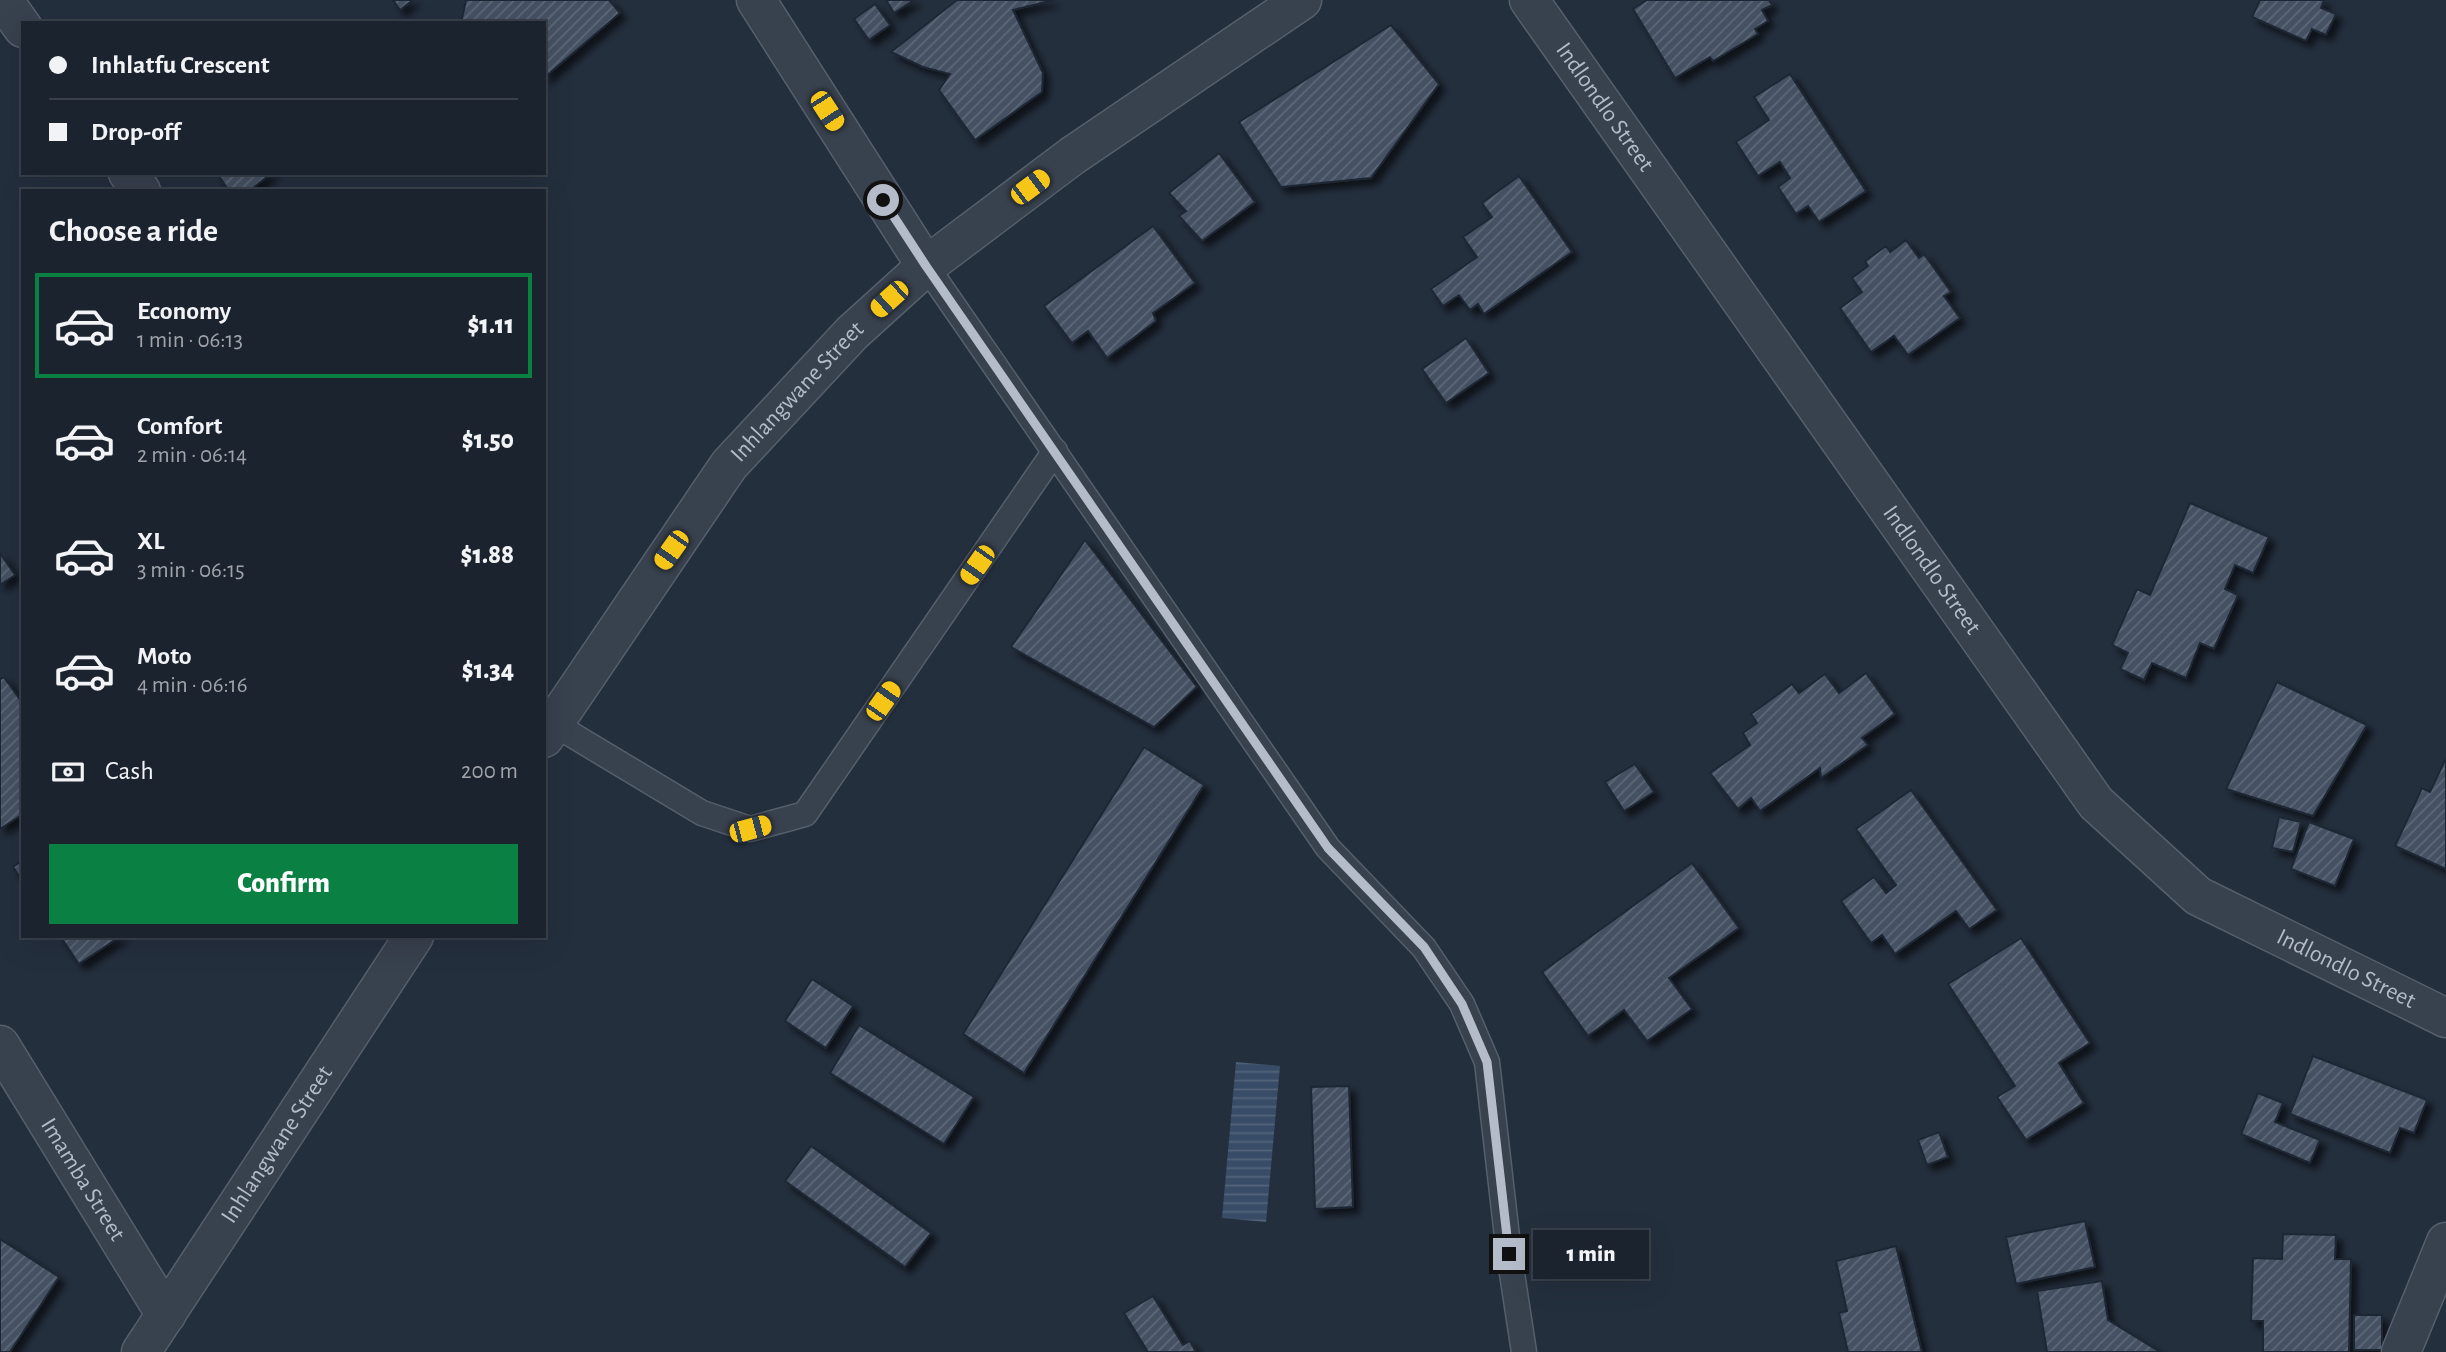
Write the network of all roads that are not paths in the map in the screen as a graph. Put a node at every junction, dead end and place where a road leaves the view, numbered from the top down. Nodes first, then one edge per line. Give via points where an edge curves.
1 (3, 0) edge
2 (756, 0) edge
3 (1301, 0) edge
4 (1529, 0) edge
5 (21, 24) edge
6 (926, 266) junction
7 (1055, 451) junction
8 (547, 726) edge
9 (413, 938) edge
10 (2446, 1018) edge
11 (0, 1045) edge
12 (2446, 1242) edge
13 (166, 1315) junction
14 (141, 1352) edge
15 (1524, 1352) edge
16 (2401, 1352) edge

1 - 5 street
2 - 6 street
3 - 6 street, Inhlangwane Street via 1072,156
4 - 10 street, Indlondlo Street via 2096,803 2198,896
6 - 7 lane
6 - 8 street, Inhlangwane Street via 852,333 730,465
7 - 8 lane via 805,814 750,829 702,813
7 - 15 lane via 1328,848 1424,947 1462,1004 1487,1062
9 - 13 street, Inhlangwane Street
11 - 13 street, Imamba Street
12 - 16 street
13 - 14 street, Inhlangwane Street

